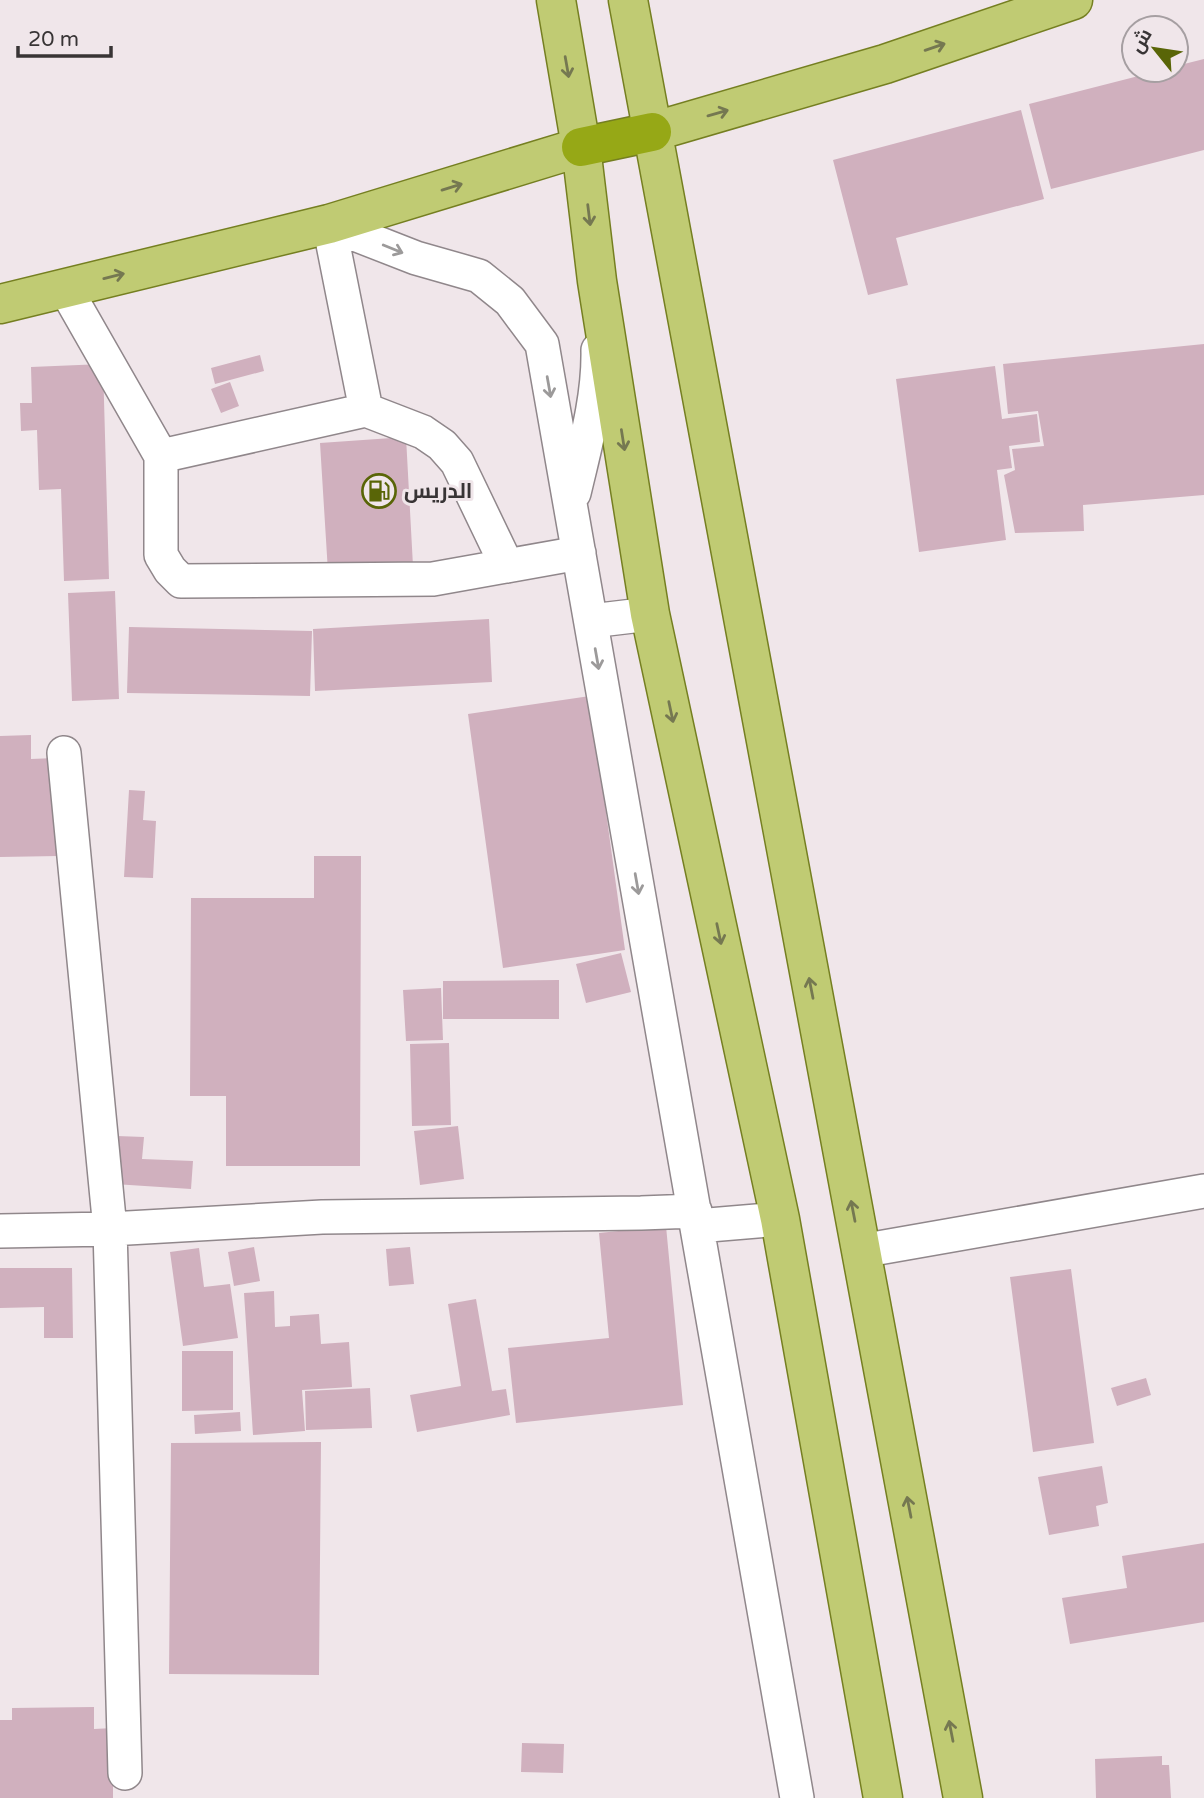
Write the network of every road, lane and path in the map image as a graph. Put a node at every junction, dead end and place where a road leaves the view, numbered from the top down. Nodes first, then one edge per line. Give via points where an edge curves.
1 (555, 0) edge
2 (628, 0) edge
3 (1073, 0) edge
4 (652, 132) junction
5 (581, 147) junction
6 (329, 224) junction
7 (597, 281) junction
8 (65, 288) junction
9 (0, 304) edge
10 (366, 410) junction
11 (162, 456) junction
12 (570, 507) junction
13 (579, 553) junction
14 (507, 566) junction
15 (650, 614) junction
16 (591, 621) junction
17 (64, 753) dead end
18 (1204, 1191) edge
19 (696, 1218) junction
20 (780, 1219) junction
21 (110, 1229) junction
22 (0, 1231) edge
23 (861, 1251) junction
24 (125, 1773) dead end
25 (797, 1798) edge
26 (883, 1798) edge
27 (963, 1798) edge

1 -> 5 main road
2 - 4 main road
4 -> 3 main road via 885,64
4 - 5 highway
23 -> 4 main road
6 -> 5 main road
5 -> 7 main road
8 -> 6 main road
6 - 10 street
6 -> 12 street via 415,258 479,276 510,301 541,344
7 - 12 street via 599,374
7 -> 15 main road
8 - 9 main road
8 - 11 street
10 - 11 street
10 - 14 street via 423,432 442,445 457,462
11 - 14 street via 161,555 181,581 433,579
12 - 13 street
13 - 14 street
13 - 16 street
15 - 16 street
15 -> 20 main road
16 -> 19 street
17 - 21 street
18 - 23 street
19 - 20 street
19 - 21 street via 641,1213 322,1217
19 - 25 street
20 - 26 main road
21 - 22 street
21 - 24 street
27 -> 23 main road

